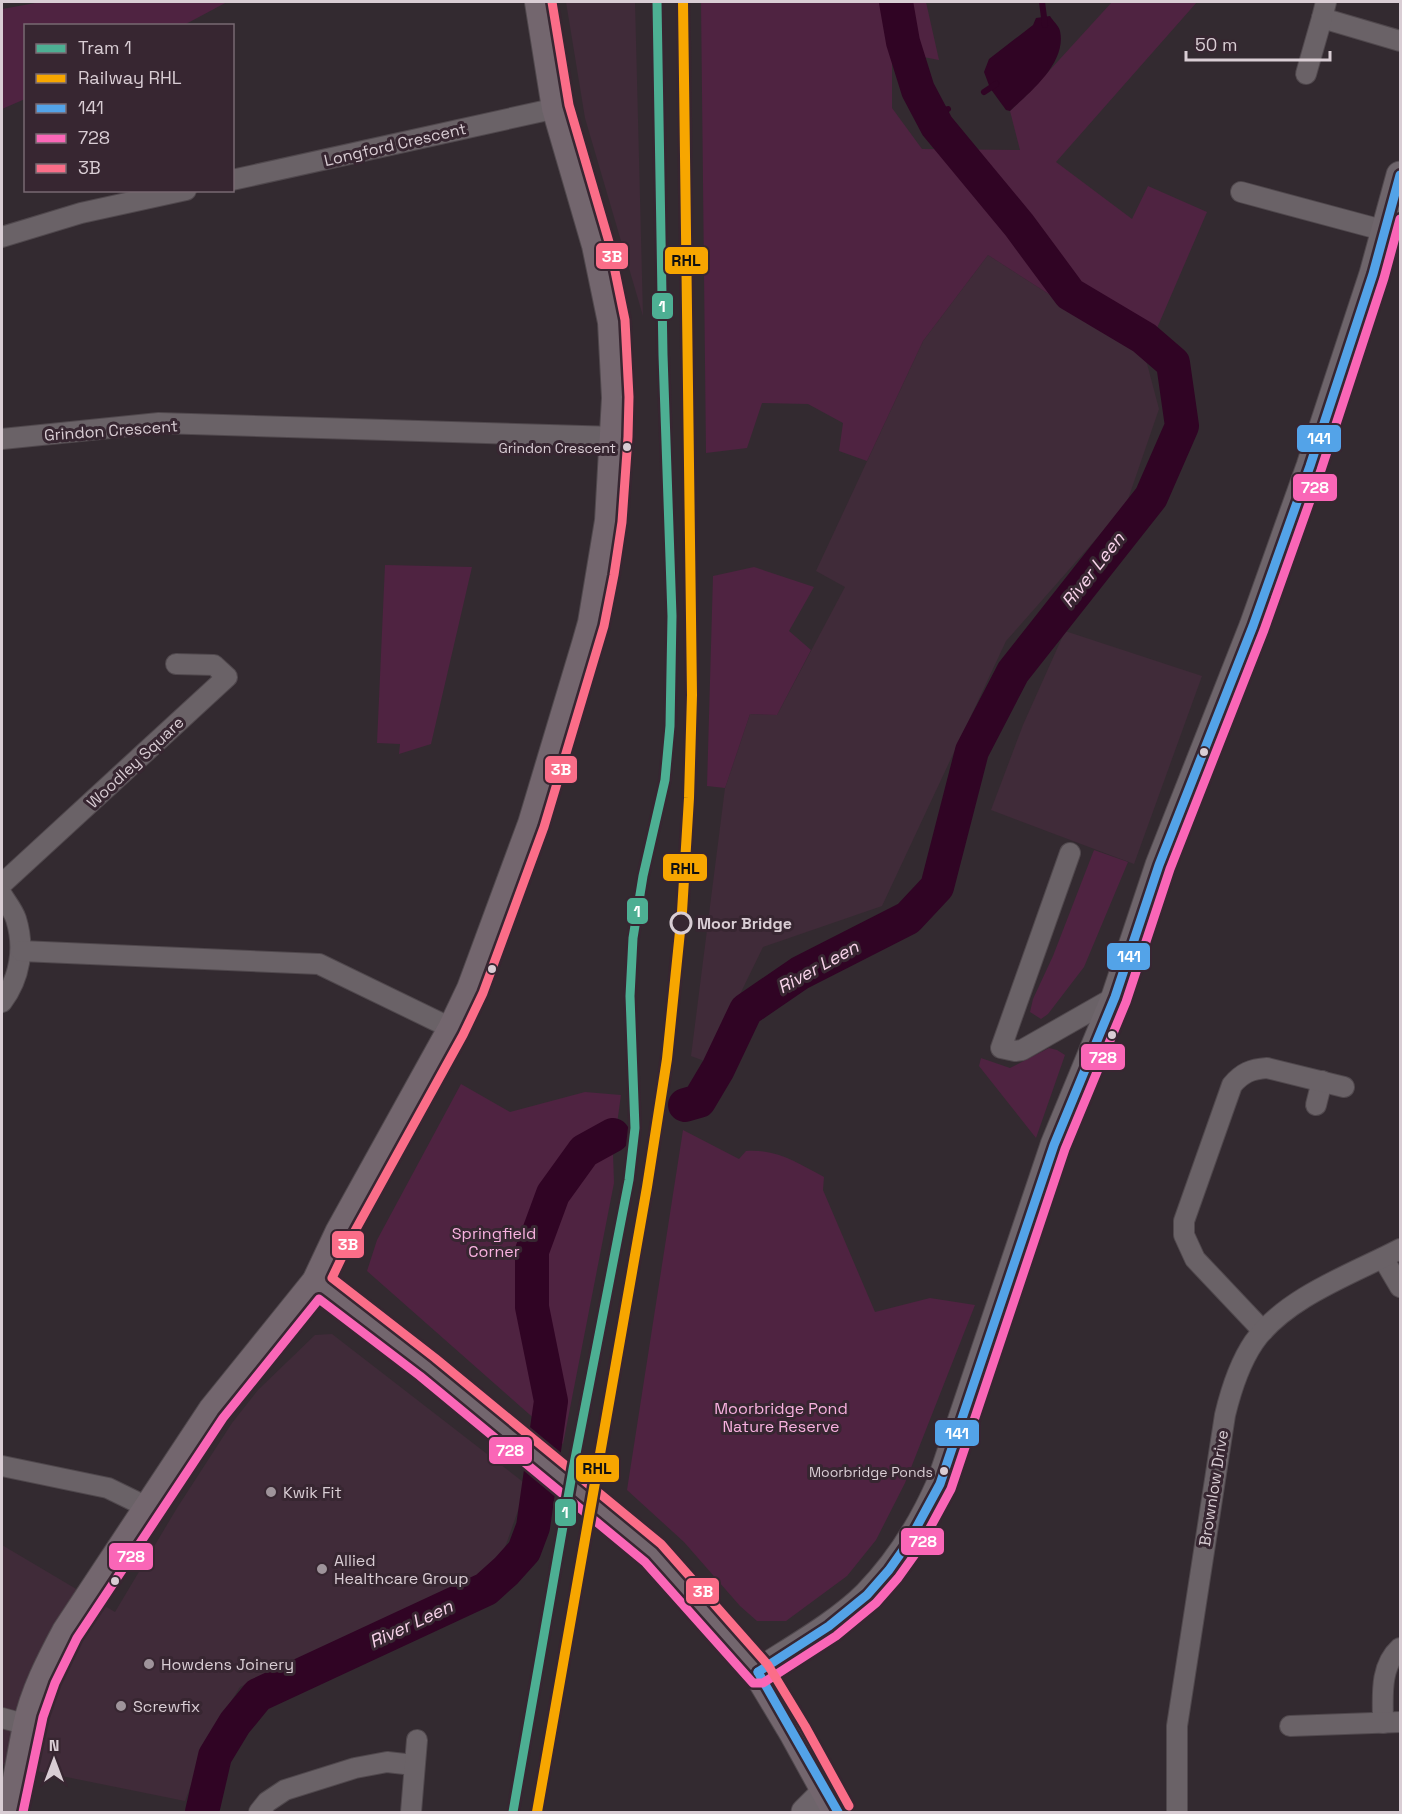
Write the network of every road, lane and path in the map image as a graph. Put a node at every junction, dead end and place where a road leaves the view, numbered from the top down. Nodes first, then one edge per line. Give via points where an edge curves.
1 (540, 2) edge
2 (1324, 10) edge
3 (1401, 41) edge
4 (1306, 74) dead end
5 (557, 108) junction
6 (1401, 175) edge
7 (234, 180) edge
8 (177, 192) edge
9 (1241, 192) dead end
10 (1386, 231) junction
11 (2, 237) edge
12 (616, 437) junction
13 (2, 439) edge
14 (176, 664) dead end
15 (1070, 865) dead end
16 (2, 884) edge
17 (2, 894) edge
18 (21, 951) junction
19 (1115, 997) junction
20 (2, 1002) edge
21 (453, 1029) junction
22 (1322, 1081) junction
23 (1344, 1087) dead end
24 (1316, 1105) dead end
25 (1392, 1253) edge
26 (317, 1282) junction
27 (1401, 1287) edge
28 (1263, 1331) junction
29 (2, 1466) edge
30 (149, 1508) junction
31 (1401, 1648) edge
32 (758, 1672) junction
33 (15, 1722) edge
34 (1392, 1722) edge
35 (1290, 1726) dead end
36 (417, 1740) dead end
37 (414, 1765) junction
38 (832, 1802) edge
39 (11, 1812) edge
40 (259, 1812) edge
41 (411, 1812) edge
42 (805, 1812) edge
43 (1177, 1812) edge

1 - 5 main road
2 - 3 street
2 - 4 street
5 - 7 street, Longford Crescent
5 - 12 main road via 597,245 613,322
6 - 10 main road
8 - 11 street via 81,213
9 - 10 street
10 - 19 main road via 1253,626 1159,866
12 - 13 street, Grindon Crescent via 159,423
12 - 21 main road via 610,522 587,644 533,824 472,989
14 - 16 street, Woodley Square via 214,665 227,677
15 - 19 street via 1001,1048 1022,1050
17 - 18 street via 16,917
18 - 20 street via 18,973
18 - 21 street via 319,964
19 - 32 main road via 1054,1145 927,1514 896,1562 866,1596
21 - 26 main road
22 - 23 street
22 - 24 street
22 - 28 street via 1267,1068 1254,1068 1240,1075 1232,1085 1184,1221 1184,1235 1195,1259
25 - 27 street
25 - 28 street, Brownlow Drive via 1300,1300
26 - 30 main road via 213,1411
26 - 32 main road via 427,1366 653,1553
28 - 43 street, Brownlow Drive via 1245,1358 1225,1415 1176,1726
29 - 30 street via 108,1488
30 - 33 main road via 67,1632 41,1687
31 - 34 street via 1388,1665 1383,1681
32 - 38 main road
33 - 39 main road via 23,1762
34 - 35 street
36 - 37 street
37 - 40 street via 387,1762 355,1768 285,1790
37 - 41 street
38 - 42 main road

